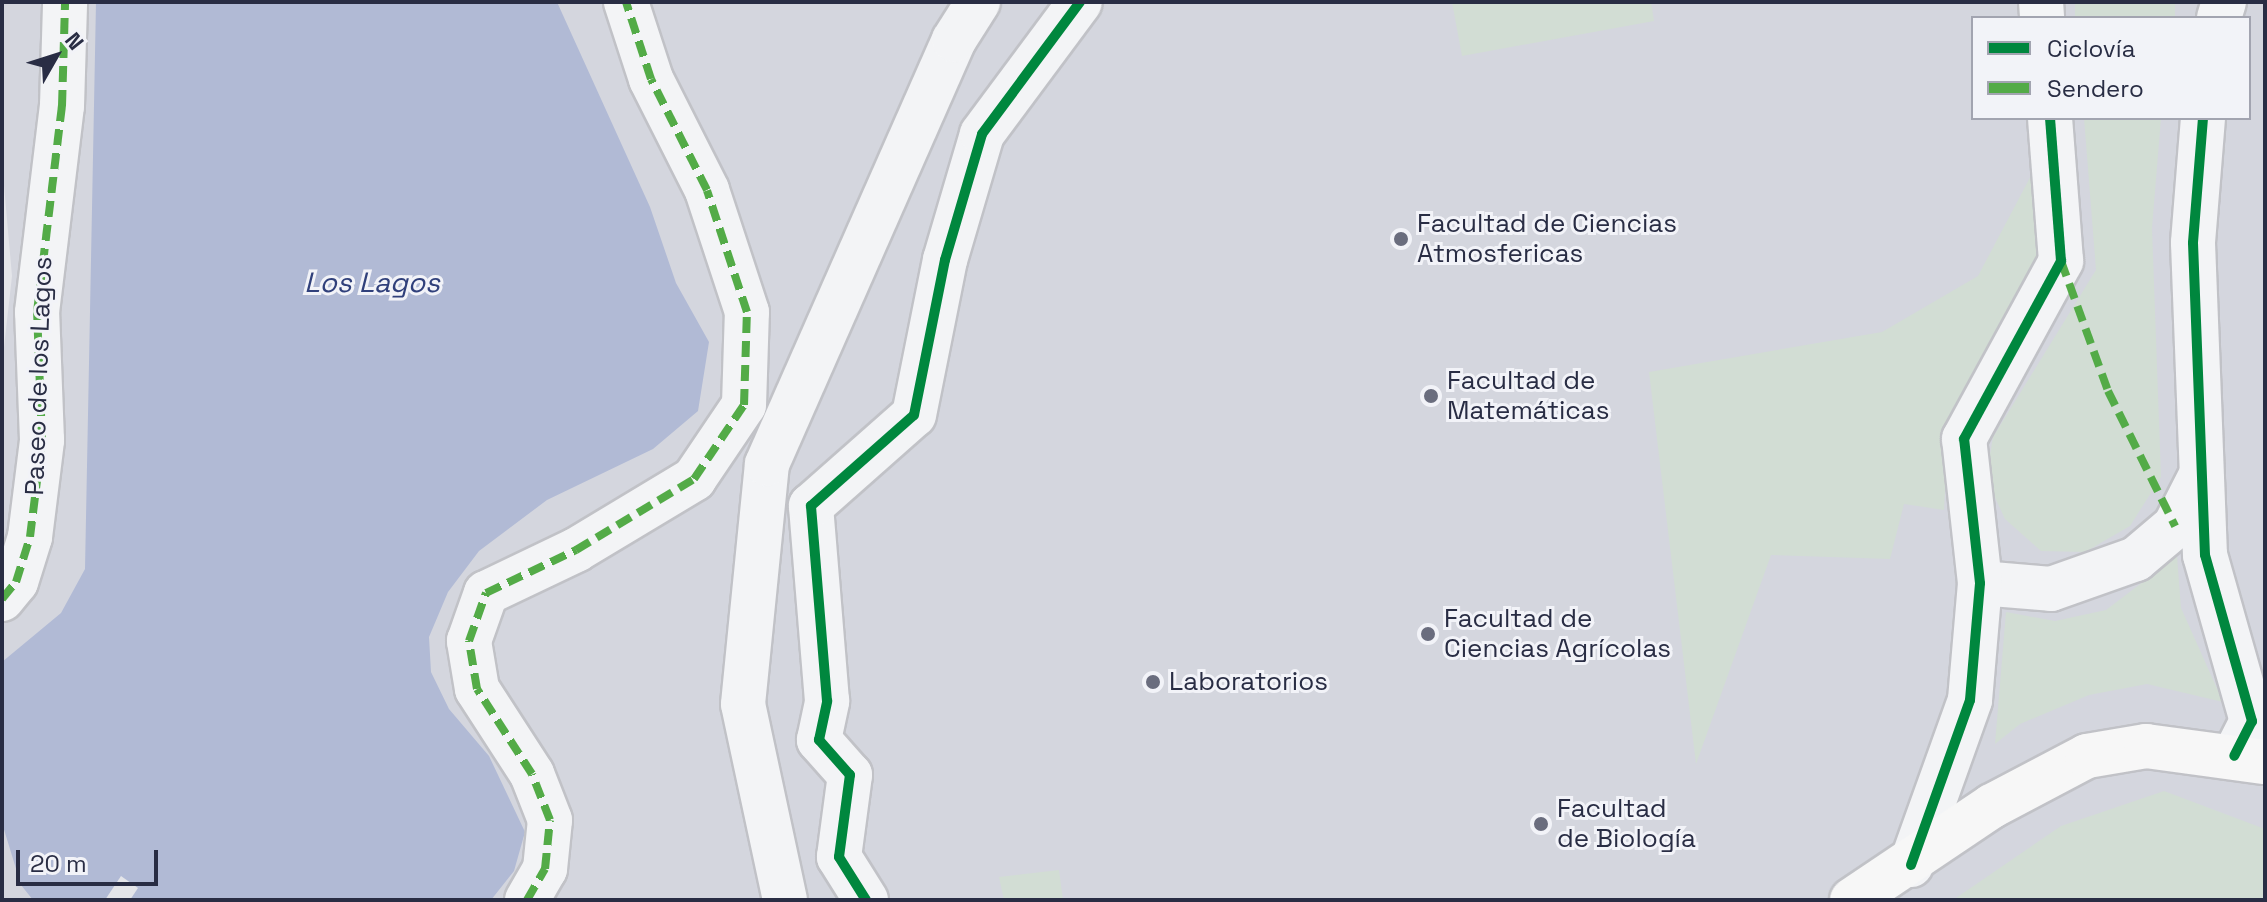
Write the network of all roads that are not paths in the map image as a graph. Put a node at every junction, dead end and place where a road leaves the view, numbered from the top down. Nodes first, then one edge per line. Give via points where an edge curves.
1 (65, 2) edge
2 (626, 2) edge
3 (978, 2) edge
4 (1080, 2) edge
5 (2050, 120) edge
6 (2203, 120) edge
7 (2202, 473) junction
8 (1980, 583) junction
9 (2, 599) edge
10 (2250, 759) edge
11 (1906, 882) edge
12 (527, 900) edge
13 (785, 900) edge
14 (866, 900) edge
15 (1852, 900) edge

1 - 9 street, Paseo de los Lagos via 62,106 37,312 42,440 30,537 16,582
2 - 12 street via 651,79 707,190 747,312 744,405 694,479 576,550 486,593 469,641 477,689 532,774 550,820 545,869
3 - 13 street via 954,40 767,464 743,704
4 - 14 street via 982,134 945,260 914,415 811,506 827,701 819,740 850,775 839,857
5 - 8 street via 2061,261 1964,439
6 - 7 street via 2193,243
7 - 8 street via 2175,526 2136,559 2051,589
7 - 10 street via 2205,555 2252,721
8 - 11 street via 1970,700
10 - 11 main road via 2146,746 2087,756 1992,806
11 - 15 main road

